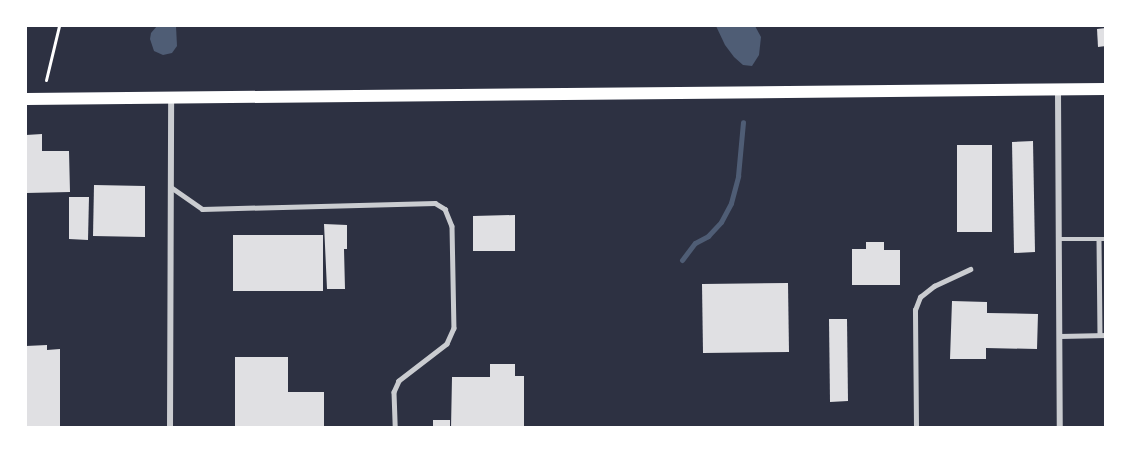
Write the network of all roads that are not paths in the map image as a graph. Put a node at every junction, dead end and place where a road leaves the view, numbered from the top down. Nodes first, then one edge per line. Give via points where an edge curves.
1 (1106, 89) edge
2 (1058, 91) junction
3 (171, 97) junction
4 (26, 99) edge
5 (171, 187) junction
6 (1059, 239) junction
7 (1099, 239) junction
8 (1106, 239) edge
9 (970, 269) dead end
10 (1103, 335) edge
11 (1060, 336) junction
12 (170, 428) edge
13 (395, 428) edge
14 (916, 428) edge
15 (1060, 428) edge

1 - 2 main road
2 - 3 main road
2 - 6 street
3 - 4 main road
3 - 5 street
5 - 12 street
5 - 13 lane via 202,209 435,203 445,209 452,226 454,328 447,344 399,381 394,392
6 - 7 lane
6 - 11 street
7 - 8 lane
7 - 10 lane
9 - 14 lane via 934,286 920,297 915,310
10 - 11 lane
11 - 15 street

